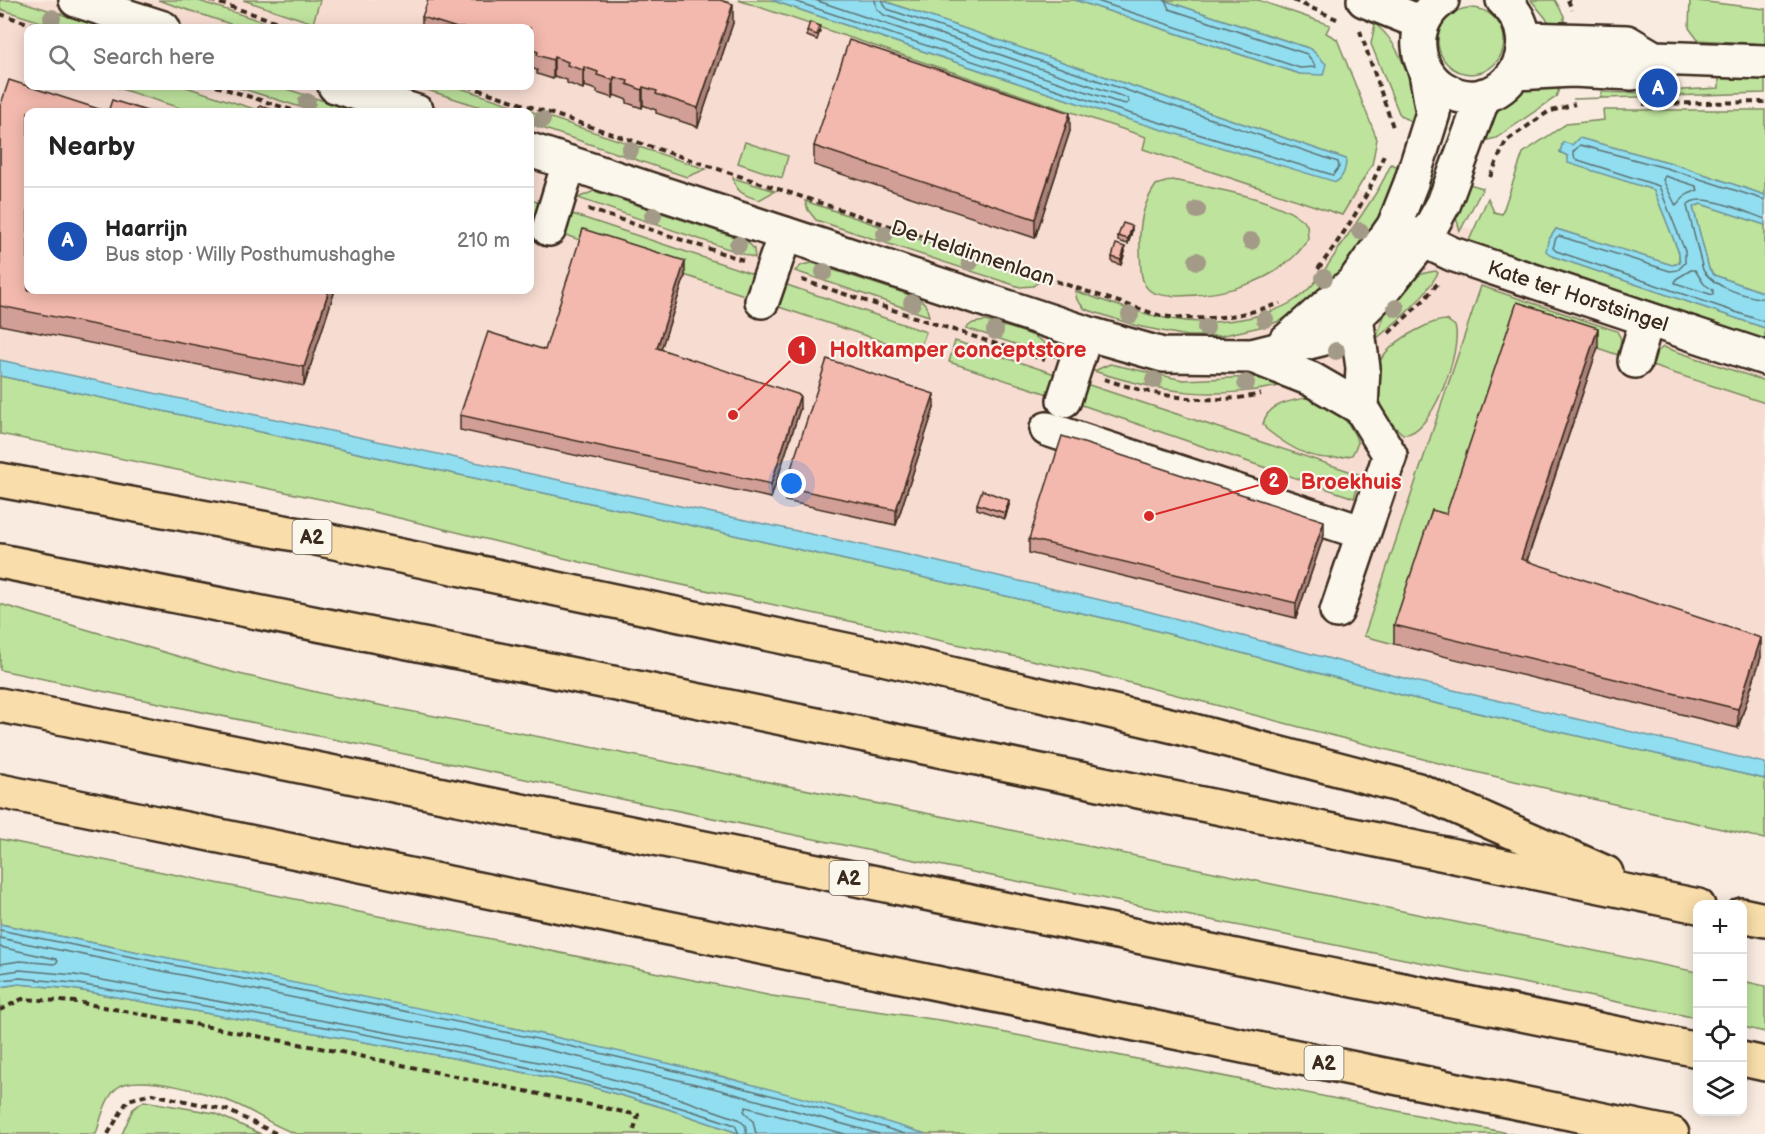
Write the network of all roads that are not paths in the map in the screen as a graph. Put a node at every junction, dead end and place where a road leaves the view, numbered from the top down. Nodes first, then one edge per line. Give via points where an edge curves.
1 (76, 0) edge
2 (1503, 0) edge
3 (1432, 12) edge
4 (1355, 16) edge
5 (151, 24) edge
6 (1525, 39) junction
7 (1654, 58) junction
8 (1765, 62) edge
9 (1426, 72) junction
10 (1516, 73) junction
11 (348, 90) edge
12 (1484, 95) junction
13 (404, 108) edge
14 (534, 151) edge
15 (569, 163) junction
16 (1394, 226) junction
17 (549, 229) dead end
18 (785, 234) junction
19 (1423, 242) junction
20 (762, 301) dead end
21 (1356, 317) junction
22 (1647, 319) junction
23 (1086, 333) junction
24 (1265, 352) junction
25 (1765, 358) edge
26 (1635, 361) dead end
27 (1064, 400) dead end
28 (1361, 408) junction
29 (1047, 429) dead end
30 (0, 480) edge
31 (1361, 532) junction
32 (0, 561) edge
33 (1336, 611) dead end
34 (0, 705) edge
35 (0, 791) edge
36 (1683, 903) edge
37 (1747, 916) edge
38 (1765, 920) edge
39 (1693, 1049) edge
40 (1747, 1060) edge
41 (1765, 1064) edge
42 (1672, 1134) edge

1 - 5 street
2 - 6 street via 1520,21
3 - 4 street
3 - 9 street via 1418,40 1419,57
6 - 7 street via 1627,42
6 - 10 street
7 - 8 street
7 - 10 street via 1632,73
9 - 12 street via 1437,85 1452,93 1467,97
9 - 16 street via 1433,113
10 - 12 street via 1502,87
11 - 13 street
12 - 19 street, De Heldinnenlaan via 1444,203
14 - 15 street, De Heldinnenlaan
15 - 17 street
15 - 18 street, De Heldinnenlaan
16 - 19 street, Kate ter Horstsingel
16 - 24 street via 1354,282
18 - 20 street
18 - 23 street, De Heldinnenlaan
19 - 21 street, De Heldinnenlaan
19 - 22 street, Kate ter Horstsingel
21 - 24 street, De Heldinnenlaan via 1321,339
21 - 28 street via 1363,368
22 - 25 street, Kate ter Horstsingel
22 - 26 street
23 - 24 street, De Heldinnenlaan via 1162,355
23 - 27 street
24 - 28 street
28 - 31 street via 1389,455
29 - 31 street
30 - 36 highway, A2 via 310,537 874,656 1178,727 1418,790
31 - 33 street
32 - 36 highway, A2
34 - 39 highway, A2
35 - 42 highway, A2
37 - 38 highway
40 - 41 highway

